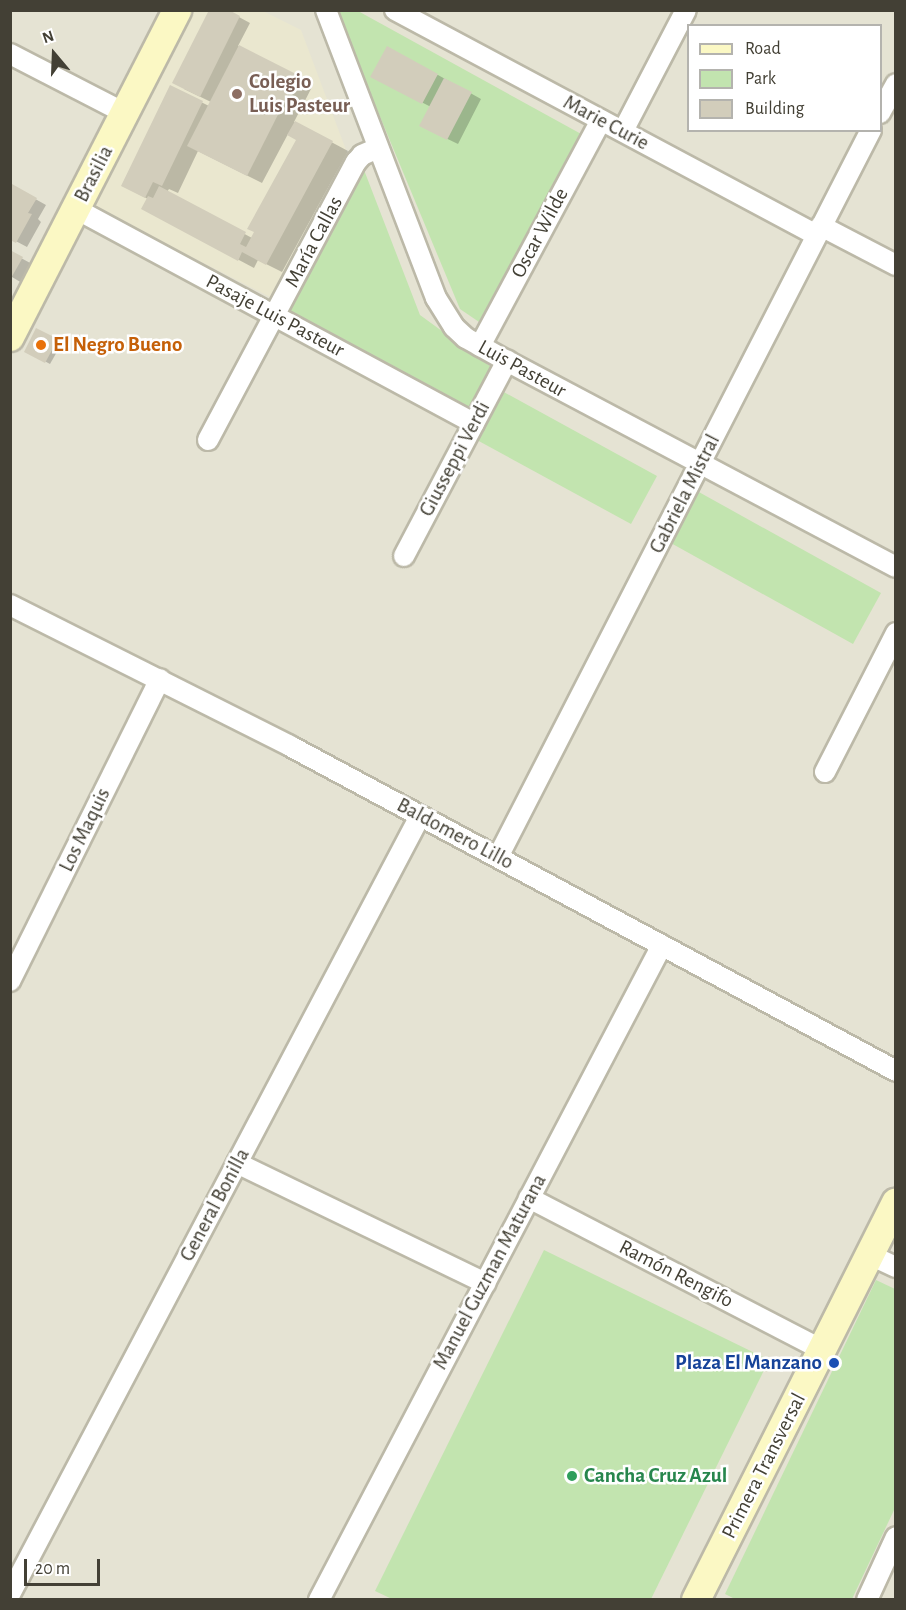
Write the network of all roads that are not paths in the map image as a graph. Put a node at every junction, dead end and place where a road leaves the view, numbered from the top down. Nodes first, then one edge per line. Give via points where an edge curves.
1 (177, 10) edge
2 (326, 10) edge
3 (395, 10) edge
4 (686, 10) edge
5 (424, 17) edge
6 (10, 54) edge
7 (896, 84) edge
8 (882, 109) edge
9 (125, 112) junction
10 (601, 120) junction
11 (623, 131) junction
12 (870, 132) edge
13 (378, 148) junction
14 (76, 209) junction
15 (819, 230) junction
16 (896, 265) edge
17 (274, 316) junction
18 (15, 319) edge
19 (480, 346) junction
20 (507, 361) junction
21 (474, 423) junction
22 (208, 441) dead end
23 (701, 465) junction
24 (404, 556) dead end
25 (896, 567) edge
26 (10, 605) edge
27 (896, 633) edge
28 (160, 679) junction
29 (825, 772) dead end
30 (420, 816) junction
31 (498, 857) junction
32 (662, 945) junction
33 (10, 981) edge
34 (896, 1071) edge
35 (237, 1163) junction
36 (529, 1198) junction
37 (896, 1203) edge
38 (870, 1255) junction
39 (896, 1267) edge
40 (485, 1283) junction
41 (822, 1350) junction
42 (896, 1537) edge
43 (10, 1594) edge
44 (319, 1599) edge
45 (696, 1599) edge
46 (867, 1599) edge

1 - 9 main road, Brasilia
2 - 13 street, Luis Pasteur
3 - 5 street, Marie Curie
4 - 11 street
5 - 10 street, Marie Curie
6 - 9 street
7 - 8 street
9 - 14 main road, Brasilia
10 - 11 street, Marie Curie
10 - 19 street, Oscar Wilde
11 - 15 street, Marie Curie
12 - 15 street, Gabriela Mistral
13 - 17 street, María Callas via 362,155 357,162
13 - 19 street, Luis Pasteur via 444,313 454,327
14 - 17 street, Pasaje Luis Pasteur
14 - 18 main road, Brasilia
15 - 16 street, Marie Curie
15 - 23 street, Gabriela Mistral
17 - 21 street, Pasaje Luis Pasteur
17 - 22 street, María Callas
19 - 20 street, Luis Pasteur
20 - 21 street, Giusseppi Verdi
20 - 23 street, Luis Pasteur
21 - 24 street, Giusseppi Verdi
23 - 25 street, Luis Pasteur
23 - 31 street, Gabriela Mistral
26 - 28 street, Baldomero Lillo
27 - 29 street
28 - 30 street, Baldomero Lillo
28 - 33 street, Los Maquis
30 - 31 street, Baldomero Lillo
30 - 35 street, General Bonilla
31 - 32 street, Baldomero Lillo
32 - 34 street, Baldomero Lillo
32 - 36 street, Manuel Guzman Maturana
35 - 40 street
35 - 43 street, General Bonilla
36 - 40 street, Manuel Guzman Maturana
36 - 41 street, Ramón Rengifo
37 - 38 main road, Primera Transversal
38 - 39 street
38 - 41 main road, Primera Transversal
40 - 44 street, Manuel Guzman Maturana
41 - 45 main road, Primera Transversal
42 - 46 street

